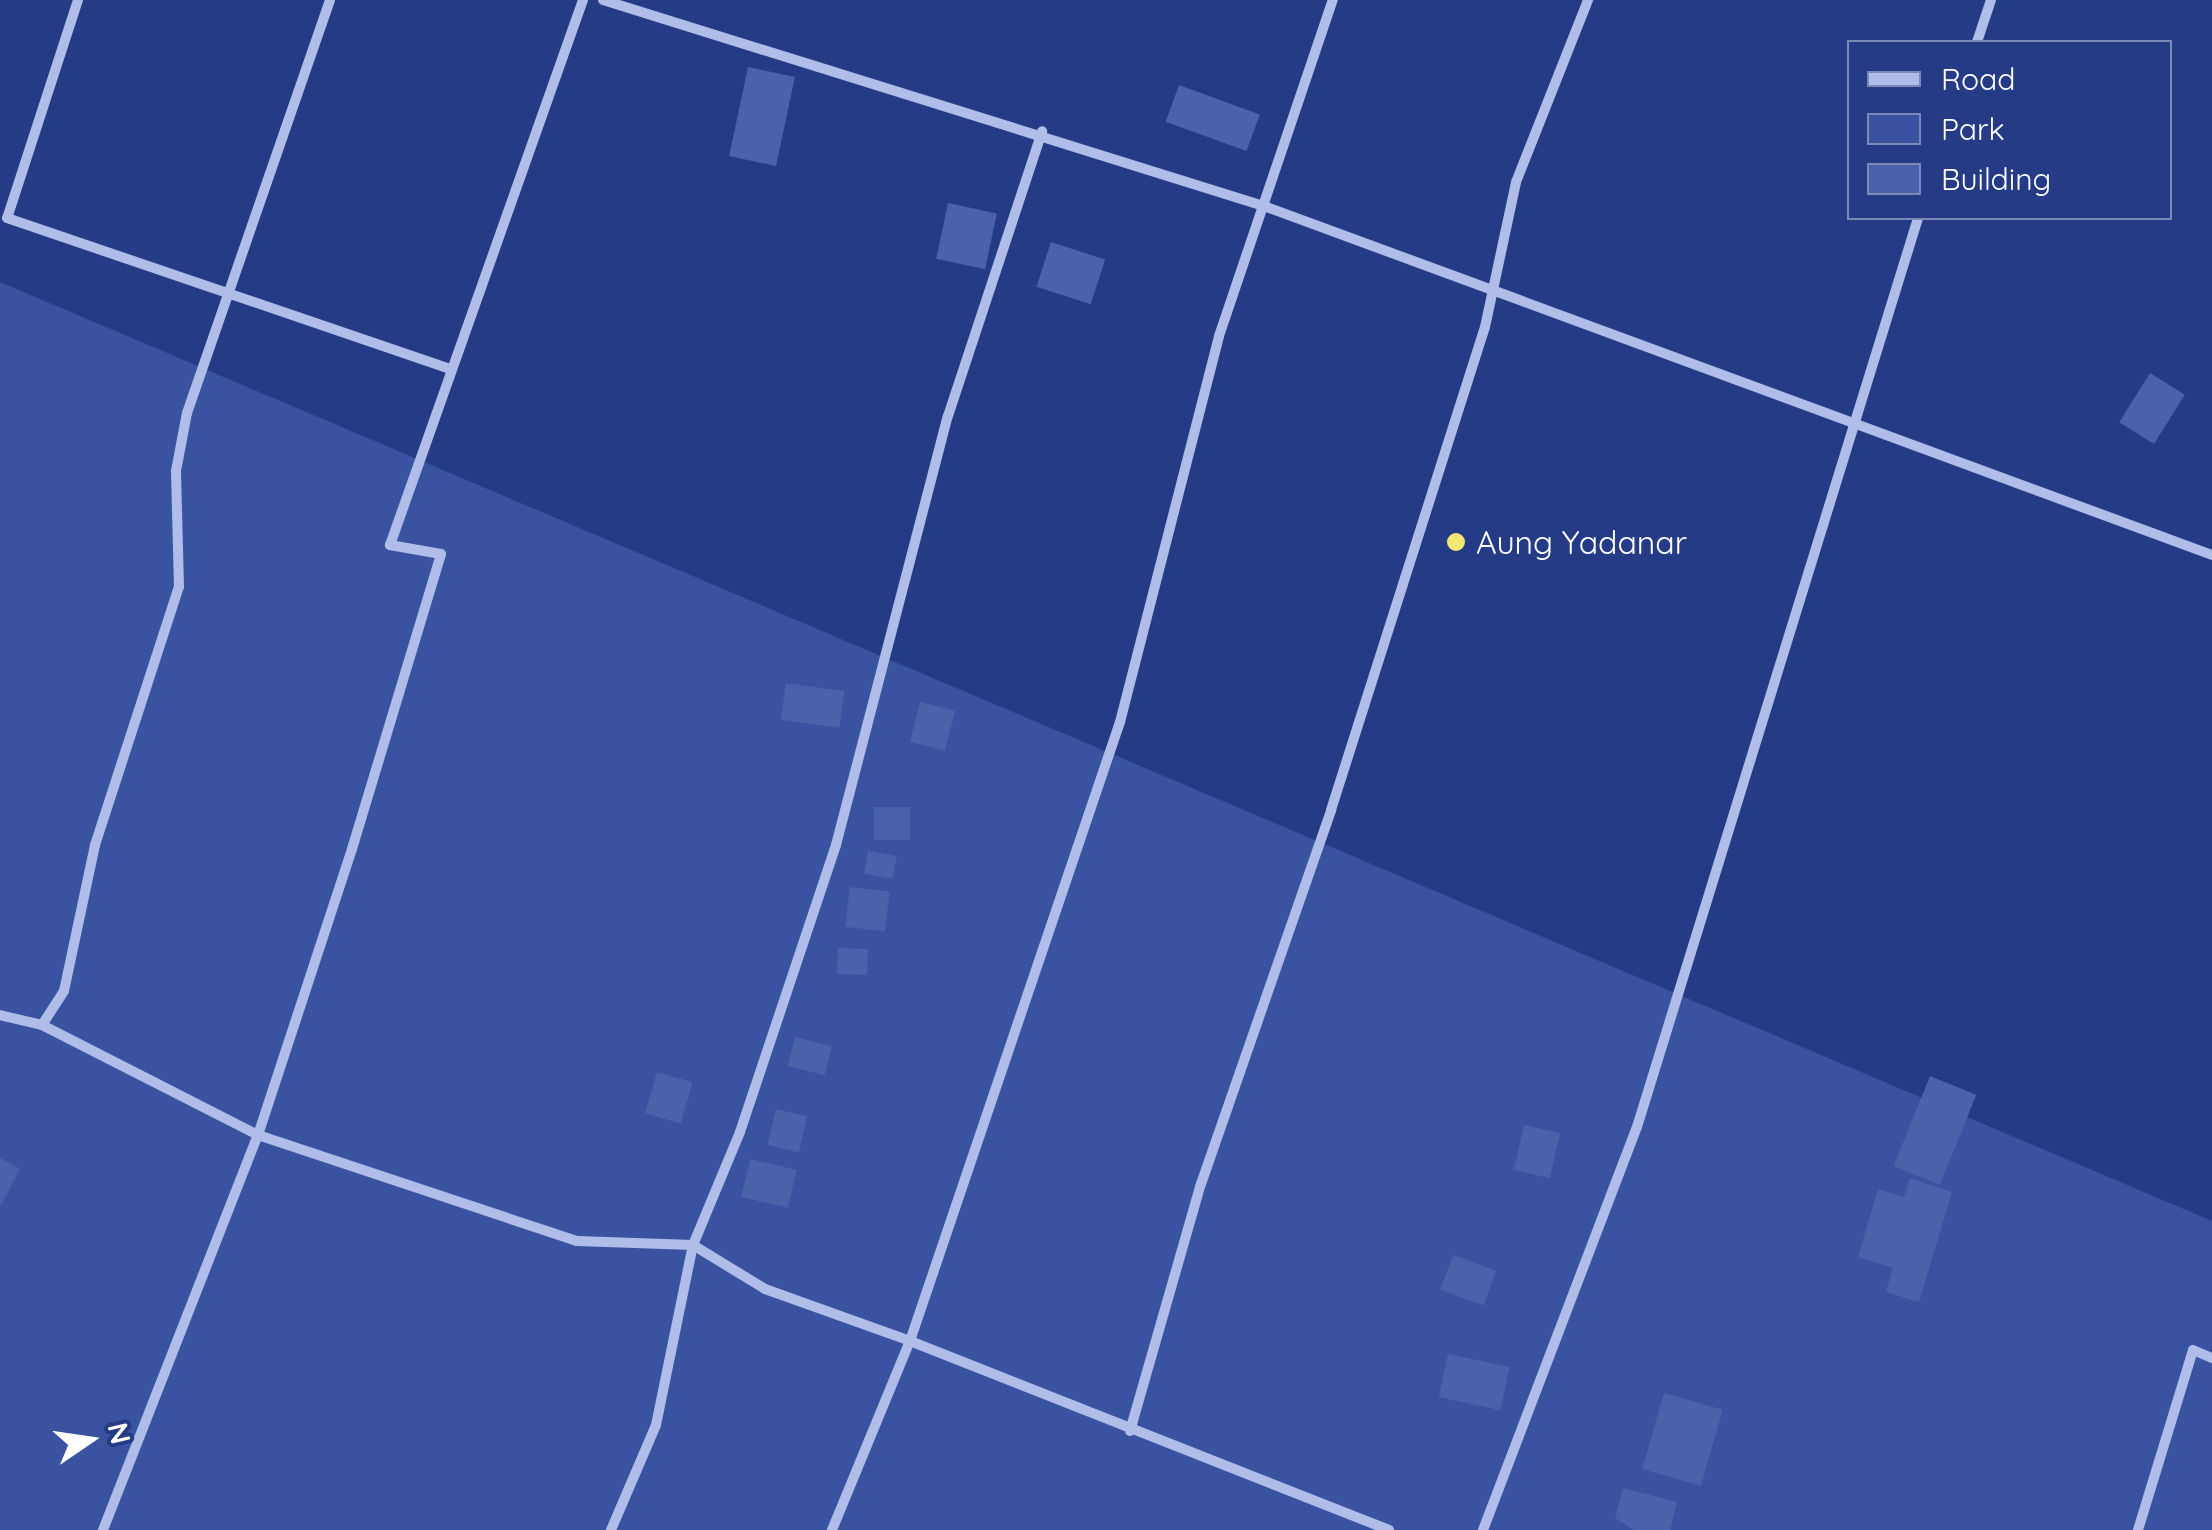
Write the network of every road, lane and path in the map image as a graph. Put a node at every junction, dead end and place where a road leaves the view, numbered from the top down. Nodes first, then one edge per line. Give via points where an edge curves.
1 (78, 0) edge
2 (330, 0) edge
3 (583, 0) edge
4 (603, 0) edge
5 (1333, 0) edge
6 (1588, 0) edge
7 (1992, 0) edge
8 (1978, 40) edge
9 (1042, 131) junction
10 (1264, 206) junction
11 (1917, 220) edge
12 (1495, 290) junction
13 (226, 296) junction
14 (451, 370) junction
15 (1850, 422) junction
16 (2212, 555) edge
17 (0, 1015) edge
18 (42, 1026) junction
19 (258, 1135) junction
20 (693, 1245) junction
21 (910, 1341) junction
22 (2212, 1358) edge
23 (1130, 1430) junction
24 (103, 1530) edge
25 (611, 1530) edge
26 (832, 1530) edge
27 (1390, 1530) edge
28 (1483, 1530) edge
29 (2138, 1530) edge

1 - 13 street via 7,218
2 - 13 street
3 - 14 street
4 - 9 street
5 - 10 street via 1302,75
6 - 12 street via 1516,182
7 - 8 street
9 - 10 street
9 - 20 street via 948,416 836,846 740,1132
10 - 12 street
10 - 21 street via 1219,336 1120,722
11 - 15 street
12 - 15 street
12 - 23 street via 1332,810 1201,1184
13 - 14 street
13 - 18 street via 176,471 179,586 95,845 64,991
14 - 19 street via 390,545 441,554
15 - 16 street
15 - 28 street via 1637,1127
17 - 18 street
18 - 19 street
19 - 20 street via 578,1241
19 - 24 street
20 - 21 street via 765,1290
20 - 25 street via 656,1425
21 - 23 street
21 - 26 street
22 - 29 street via 2193,1350
23 - 27 street

